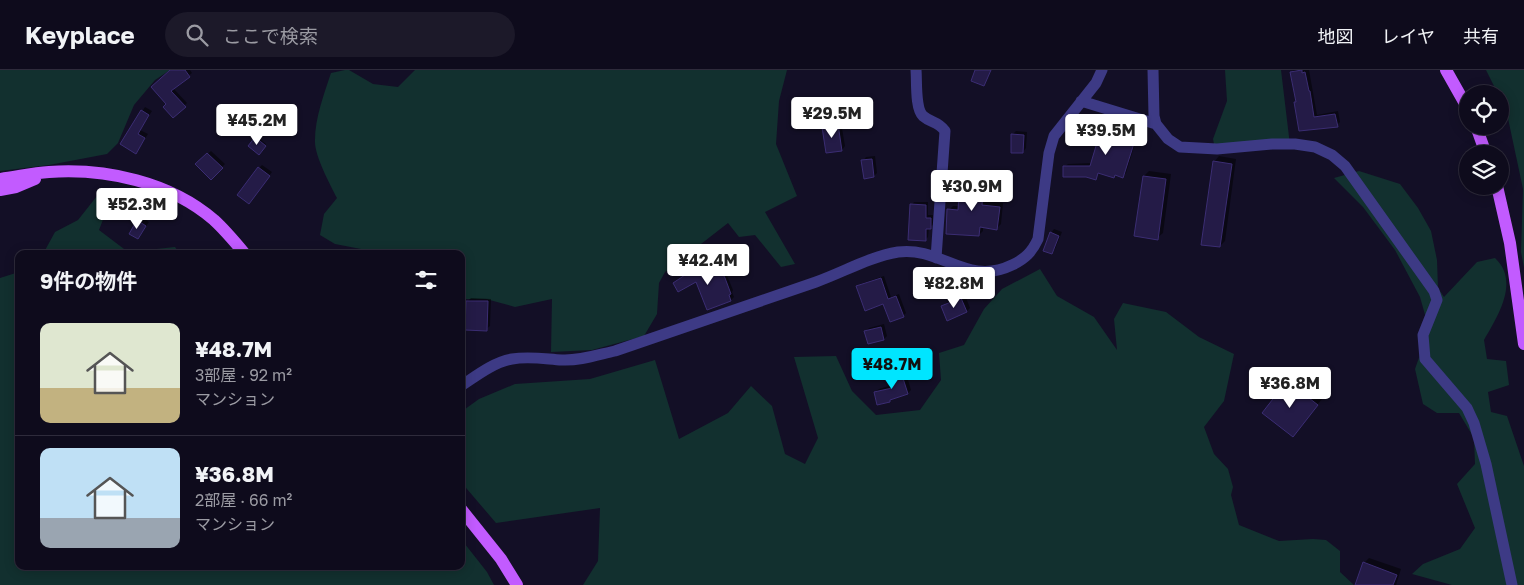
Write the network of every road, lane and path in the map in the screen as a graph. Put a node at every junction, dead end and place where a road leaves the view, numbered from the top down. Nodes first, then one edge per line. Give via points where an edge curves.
1 (916, 70) edge
2 (1102, 70) edge
3 (1153, 70) edge
4 (1446, 70) edge
5 (1459, 94) edge
6 (1081, 101) junction
7 (1156, 124) junction
8 (49, 172) junction
9 (0, 179) edge
10 (0, 190) edge
11 (1499, 195) edge
12 (241, 250) edge
13 (936, 258) junction
14 (1524, 344) edge
15 (465, 383) edge
16 (465, 515) edge
17 (517, 585) edge
18 (1512, 585) edge

1 - 13 street via 918,110 946,131
2 - 6 street
3 - 7 street
4 - 5 main road
6 - 7 street
6 - 13 street via 1054,136 1038,239 1033,250 1021,260 992,272 979,272
7 - 18 street via 1168,139 1180,147 1217,149 1295,144 1315,147 1345,166 1434,291 1437,300 1423,336 1425,359 1462,402 1474,423
8 - 9 main road
8 - 10 main road via 16,187
8 - 12 main road via 107,174 177,196 214,220
11 - 14 main road via 1510,243
13 - 15 street via 904,252 883,255 615,352 563,360 510,359
16 - 17 main road via 501,559

